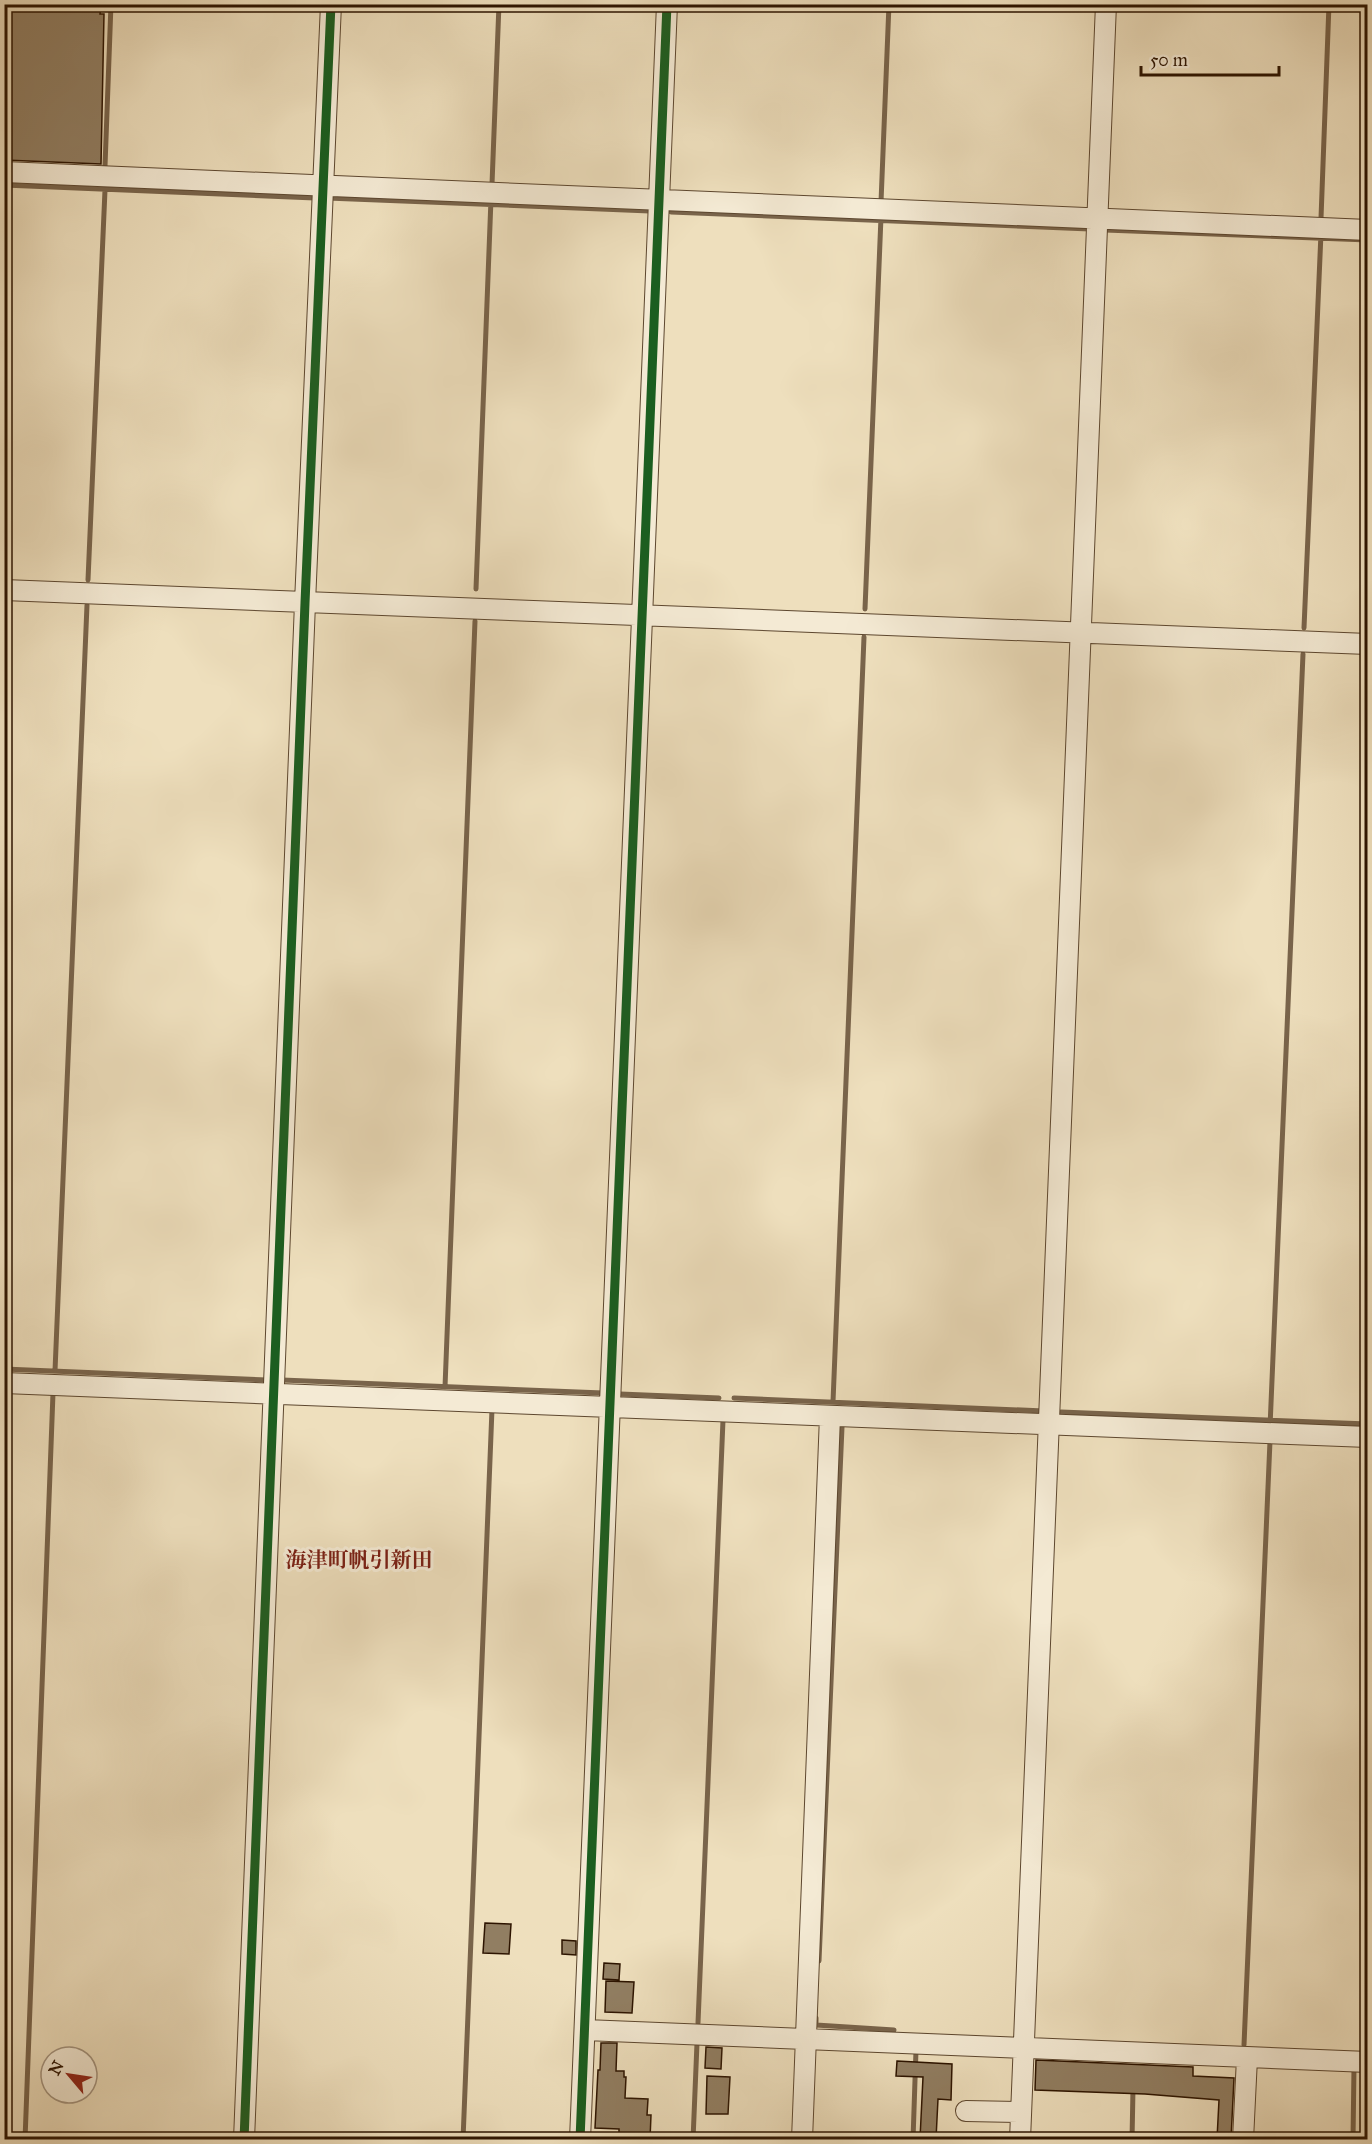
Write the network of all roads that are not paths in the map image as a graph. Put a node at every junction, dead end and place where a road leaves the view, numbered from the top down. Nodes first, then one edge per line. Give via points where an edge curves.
1 (331, 4) edge
2 (667, 4) edge
3 (1106, 4) edge
4 (4, 172) edge
5 (324, 186) junction
6 (659, 200) junction
7 (1096, 218) junction
8 (1368, 230) edge
9 (4, 590) edge
10 (304, 603) junction
11 (642, 616) junction
12 (1080, 632) junction
13 (1368, 644) edge
14 (4, 1383) edge
15 (273, 1393) junction
16 (611, 1408) junction
17 (831, 1416) junction
18 (1049, 1425) junction
19 (1368, 1437) edge
20 (585, 2030) junction
21 (806, 2038) junction
22 (1023, 2046) junction
23 (1247, 2058) junction
24 (1368, 2062) edge
25 (966, 2111) dead end
26 (1021, 2112) junction
27 (244, 2139) edge
28 (580, 2139) edge
29 (802, 2139) edge
30 (1020, 2139) edge
31 (1243, 2139) edge

1 - 5 street
2 - 6 street
3 - 7 street
4 - 5 street
5 - 6 street
5 - 10 street
6 - 7 street
6 - 11 street
7 - 8 street
7 - 12 street
9 - 10 street
10 - 11 street
10 - 15 street
11 - 12 street
11 - 16 street
12 - 13 street
12 - 18 street
14 - 15 street
15 - 16 street
15 - 27 street
16 - 17 street
16 - 20 street
17 - 18 street
17 - 21 street
18 - 19 street
18 - 22 street
20 - 21 street
20 - 28 street
21 - 22 street
21 - 29 street
22 - 23 street
22 - 26 street
23 - 24 street
23 - 31 street
25 - 26 street
26 - 30 street

